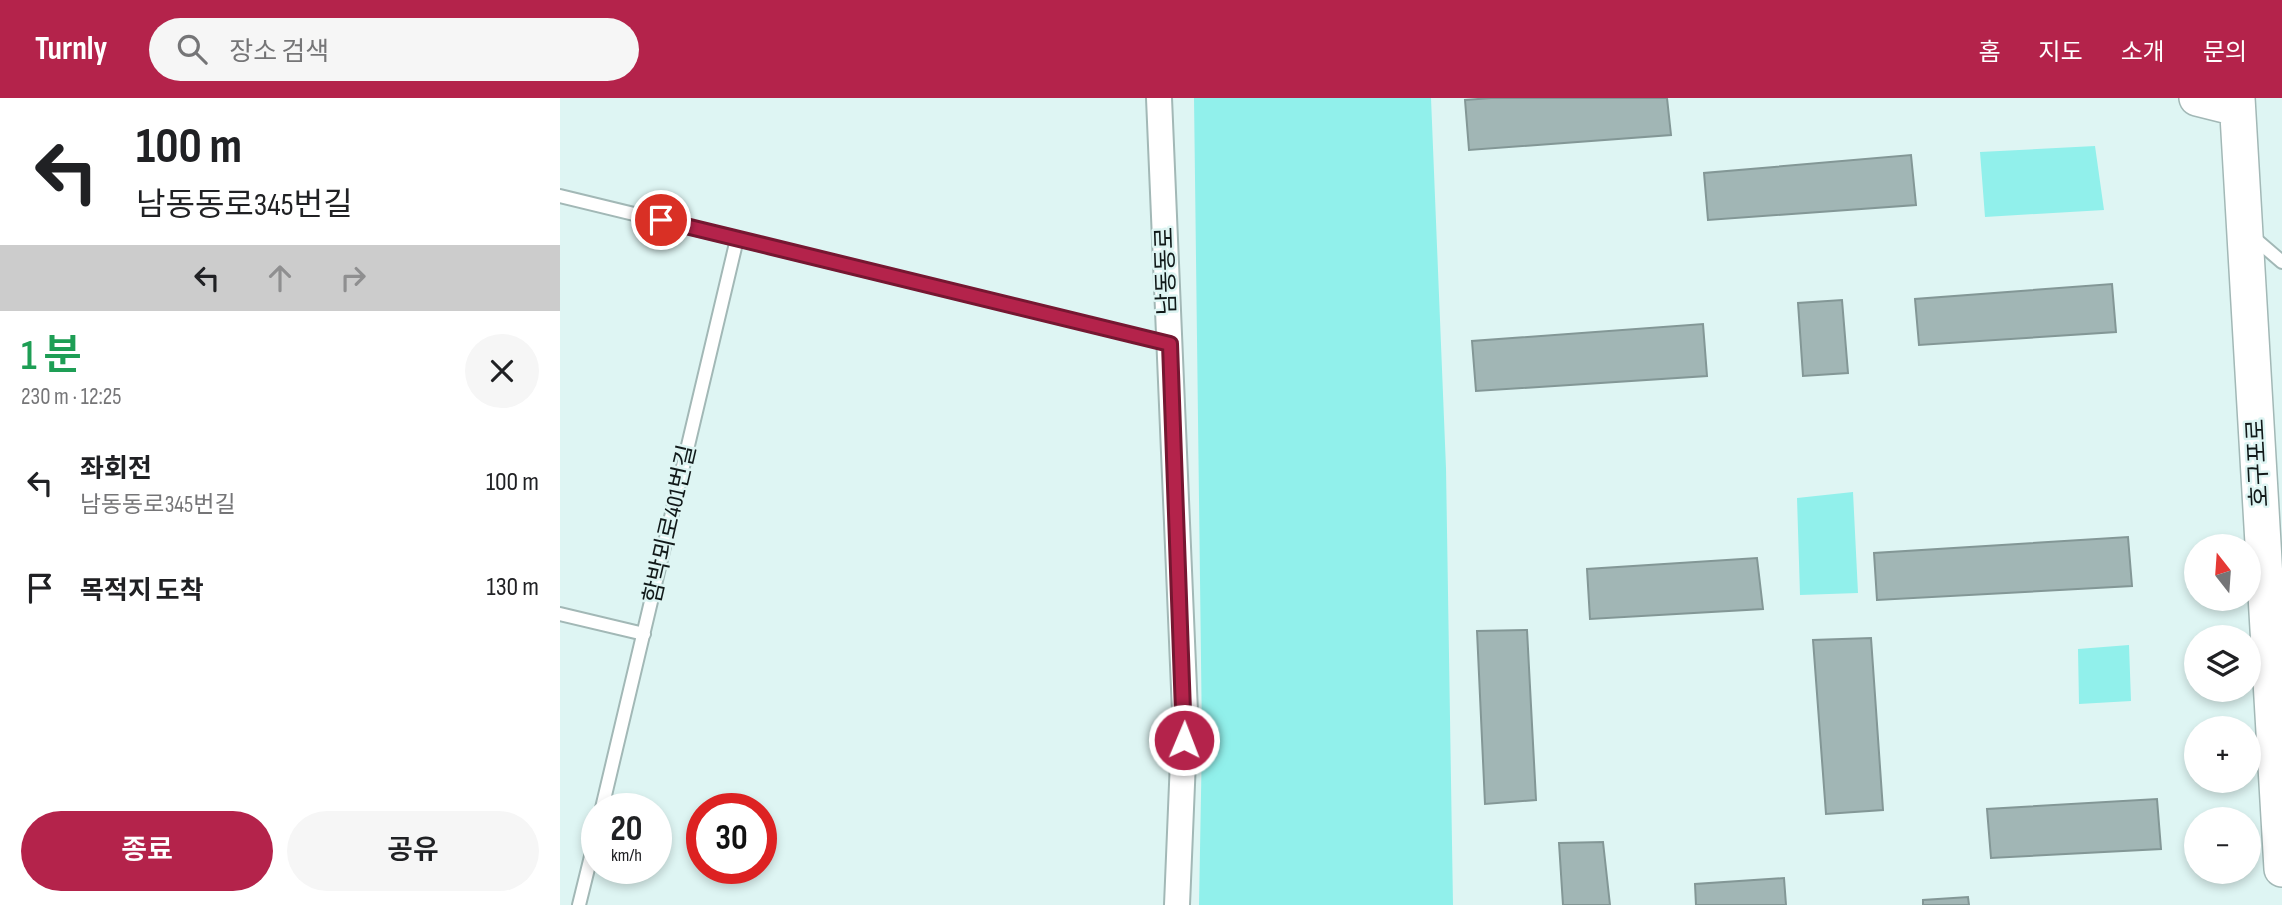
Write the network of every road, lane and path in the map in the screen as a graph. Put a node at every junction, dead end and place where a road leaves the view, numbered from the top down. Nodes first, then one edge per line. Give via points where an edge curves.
1 (1159, 98) edge
2 (2197, 98) edge
3 (2237, 103) edge
4 (560, 196) edge
5 (2245, 230) junction
6 (737, 239) junction
7 (2282, 262) edge
8 (1170, 344) junction
9 (560, 614) edge
10 (643, 634) junction
11 (606, 793) edge
12 (2282, 869) edge
13 (584, 884) edge
14 (579, 905) edge
15 (1177, 905) edge

1 - 8 street, 남동동로
2 - 3 main road
3 - 5 main road, 호구포로
4 - 6 lane
5 - 7 lane
5 - 12 main road, 호구포로
6 - 8 lane
6 - 10 lane, 함박뫼로401번길
8 - 15 street, 남동동로 via 1185,712
9 - 10 lane
10 - 11 lane, 함박뫼로401번길
13 - 14 lane

